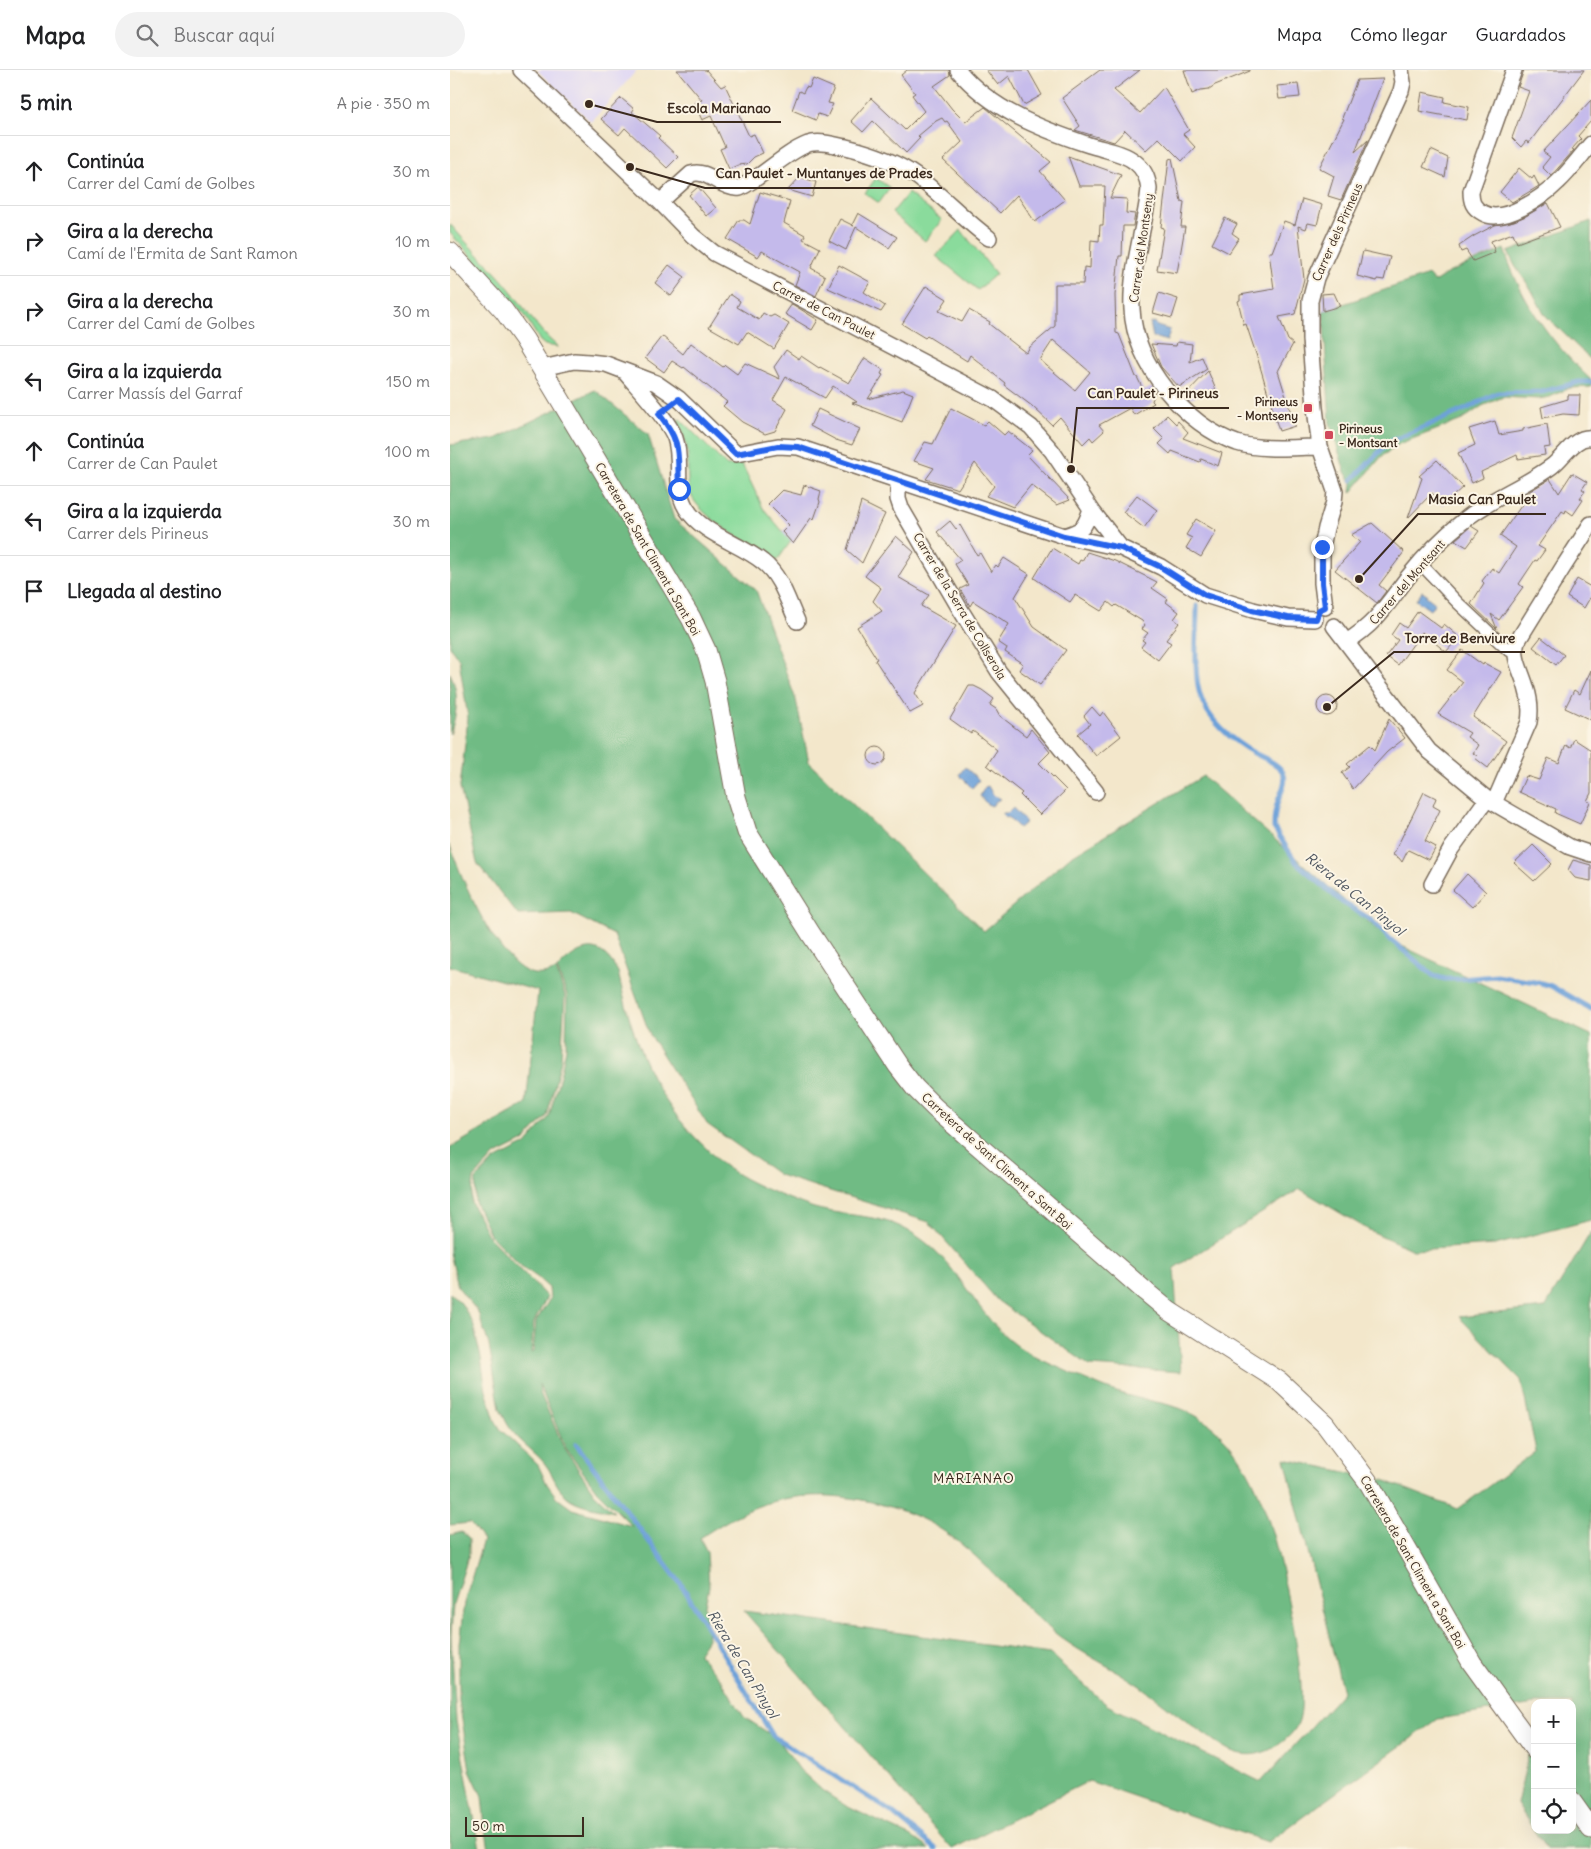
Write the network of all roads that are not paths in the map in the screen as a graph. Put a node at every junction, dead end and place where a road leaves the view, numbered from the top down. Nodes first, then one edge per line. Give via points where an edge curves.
1 (521, 70) edge
2 (958, 70) edge
3 (1401, 70) edge
4 (1514, 70) edge
5 (1591, 144) edge
6 (660, 202) junction
7 (990, 238) dead end
8 (450, 252) edge
9 (542, 368) junction
10 (623, 370) junction
11 (679, 399) junction
12 (659, 414) junction
13 (1591, 438) edge
14 (1320, 447) junction
15 (898, 482) junction
16 (1091, 509) junction
17 (1591, 524) edge
18 (1064, 536) junction
19 (1121, 548) junction
20 (1420, 563) junction
21 (1320, 613) junction
22 (797, 621) dead end
23 (1346, 642) junction
24 (1516, 653) junction
25 (1096, 792) dead end
26 (1490, 801) junction
27 (1591, 854) edge
28 (1432, 884) dead end
29 (1531, 1745) edge
30 (1576, 1807) edge
31 (1591, 1828) edge

1 - 6 street, Carrer de Can Paulet
2 - 14 street, Carrer del Montseny via 980,93 1014,115 1057,134 1122,155 1134,161 1148,178 1132,311 1151,369 1173,398 1218,435 1239,443 1265,447
3 - 14 street, Carrer dels Pirineus via 1401,92 1312,287 1310,339
4 - 5 street via 1471,191 1474,207 1494,216 1531,203 1558,182
6 - 7 street via 691,174 708,176 732,188 740,188 799,149 820,142 866,152 898,165 916,176
6 - 16 street, Carrer de Can Paulet via 714,253 993,398 1032,427
8 - 9 street, Carretera de Sant Climent a Sant Boi via 504,311
9 - 10 street via 574,361 606,364
9 - 29 street, Carretera de Sant Climent a Sant Boi via 691,618 706,650 717,691 736,797 748,832 898,1066 934,1108 1146,1292 1169,1311 1279,1381 1325,1424 1369,1483 1472,1664
10 - 11 street via 656,383
10 - 12 street
11 - 12 street
11 - 15 street, Carrer de Can Paulet via 736,454 790,446
12 - 22 street via 674,436 679,452 679,489 687,510 704,527 764,562 774,573
13 - 20 street, Carrer del Montsant via 1579,440 1552,465 1462,521
14 - 21 street, Carrer dels Pirineus via 1334,491 1322,547
15 - 18 street, Carrer de Can Paulet
15 - 25 street, Carrer de la Serra de Collserola via 901,508 999,672
16 - 18 street via 1083,528
16 - 19 street, Carrer de Can Paulet
17 - 24 street via 1518,642
18 - 19 street, Carrer de Can Paulet
19 - 21 street, Carrer de Can Paulet via 1161,567 1205,595 1297,619
20 - 23 street, Carrer del Montsant via 1373,623
20 - 24 street via 1458,604 1507,649
21 - 23 street, Carrer de Can Paulet via 1317,623 1321,628 1334,626
23 - 26 street via 1429,751
24 - 26 street via 1531,714
26 - 27 street via 1570,847
26 - 28 street via 1451,849
30 - 31 street

